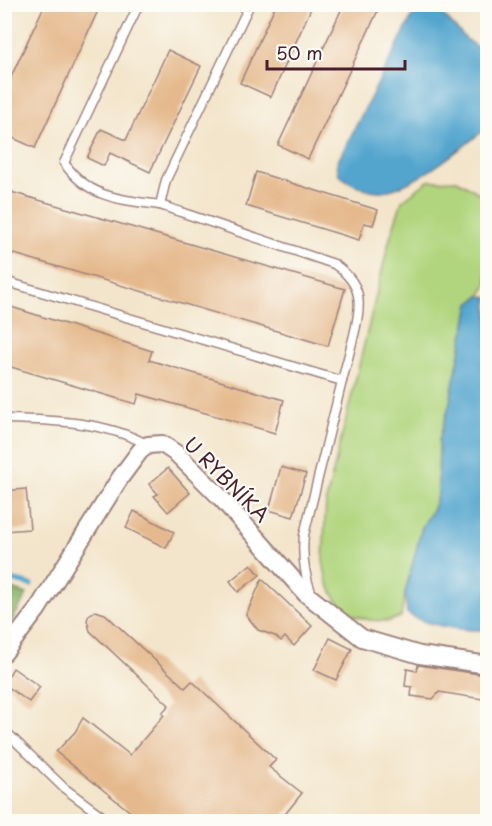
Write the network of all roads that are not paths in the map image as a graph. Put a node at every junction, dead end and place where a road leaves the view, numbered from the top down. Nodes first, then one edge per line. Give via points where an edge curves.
1 (139, 4) edge
2 (250, 4) edge
3 (160, 205) junction
4 (4, 281) edge
5 (342, 381) junction
6 (4, 418) edge
7 (148, 445) junction
8 (314, 601) junction
9 (4, 653) edge
10 (488, 665) edge
11 (4, 730) edge
12 (110, 822) edge

1 - 3 lane via 64,163 75,178 93,191
2 - 3 lane via 166,180
3 - 5 lane via 334,264 347,273 357,290 360,310
4 - 5 lane
5 - 8 lane via 304,535 302,556
6 - 7 lane via 79,424 122,433
7 - 8 street, U RYBNÍKA via 162,444 177,454
7 - 9 street via 120,478 37,610
8 - 10 street, U RYBNÍKA via 362,638 420,655
11 - 12 lane via 64,788

